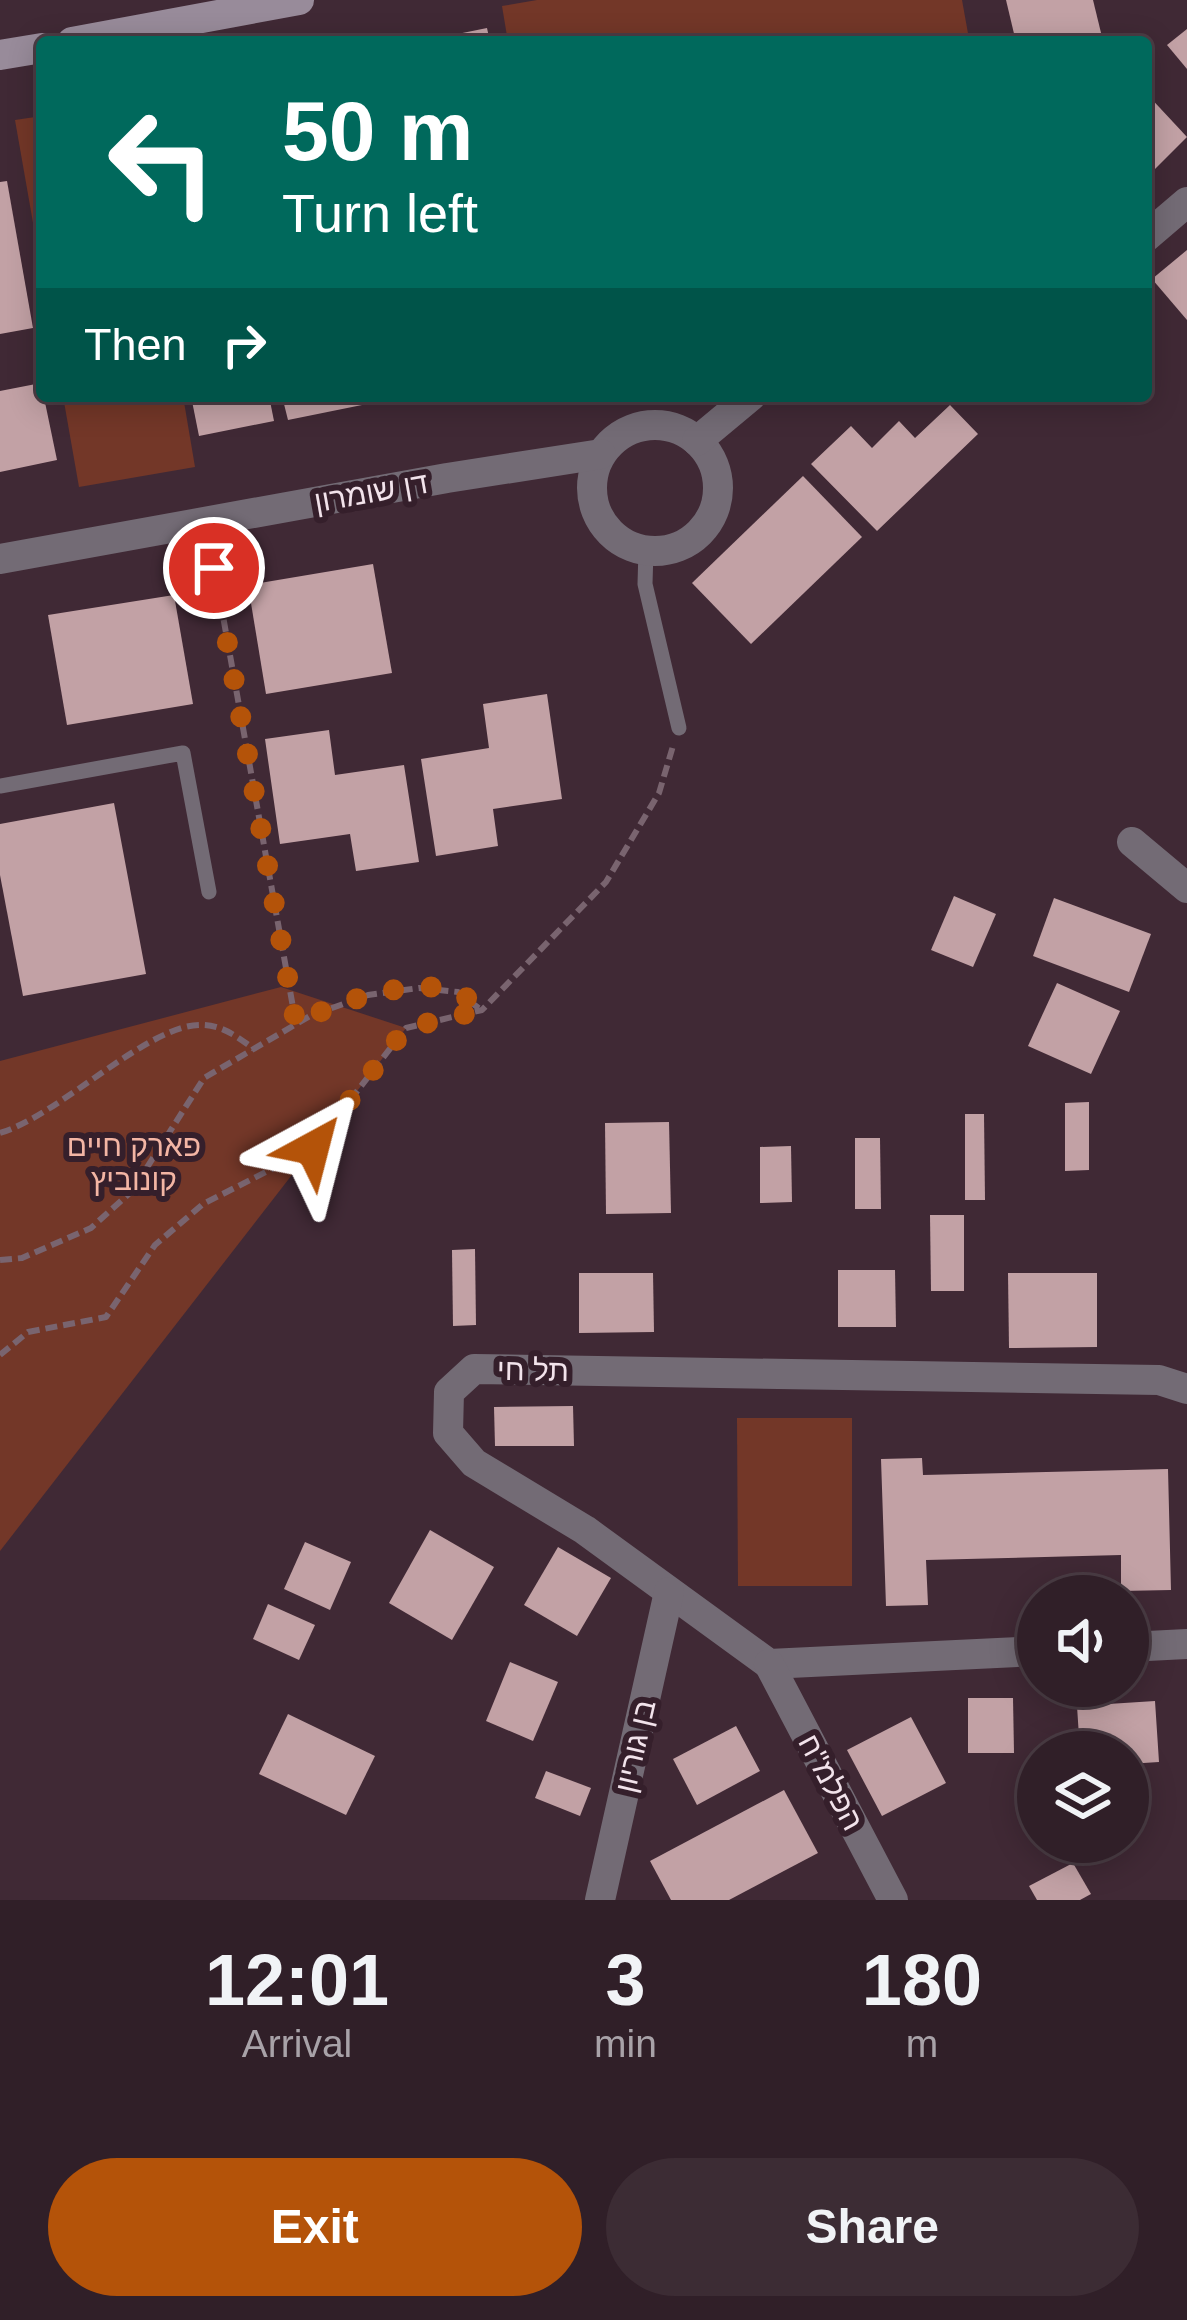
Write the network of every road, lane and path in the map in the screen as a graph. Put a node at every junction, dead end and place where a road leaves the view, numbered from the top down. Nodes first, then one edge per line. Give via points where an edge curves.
1 (299, 0) edge
2 (104, 36) edge
3 (36, 49) edge
4 (0, 55) edge
5 (1187, 202) edge
6 (1152, 232) edge
7 (744, 402) edge
8 (697, 441) junction
9 (601, 454) junction
10 (206, 522) junction
11 (646, 550) junction
12 (0, 559) edge
13 (679, 728) joint
14 (0, 787) edge
15 (1132, 842) dead end
16 (1187, 888) edge
17 (209, 892) dead end
18 (482, 1010) junction
19 (296, 1024) junction
20 (254, 1049) junction
21 (0, 1133) edge
22 (0, 1259) edge
23 (0, 1354) edge
24 (1187, 1389) edge
25 (669, 1592) junction
26 (1187, 1644) edge
27 (1149, 1646) edge
28 (1017, 1652) edge
29 (769, 1664) junction
30 (600, 1900) edge
31 (893, 1900) edge

1 - 2 street
3 - 4 street
5 - 6 street
7 - 8 street
8 - 9 street via 657,425 635,428
8 - 11 street via 717,477 712,515 684,544
9 - 10 street, דן שומרון
9 - 11 street via 593,474 597,514 626,544
10 - 12 street, דן שומרון
10 - 19 path
11 - 13 lane via 645,584
13 - 18 path via 659,793 606,882
14 - 17 lane via 183,753
15 - 16 street
18 - 19 path via 458,992 418,988 368,995
18 - 23 path via 406,1028 313,1148 203,1204 155,1246 106,1317 28,1332
19 - 20 path
20 - 21 path via 228,1030 183,1026 29,1124
20 - 22 path via 204,1078 132,1191 91,1228 22,1258
24 - 25 street, תל חי via 1159,1380 474,1369 449,1392 448,1432 474,1463
25 - 29 street, תל חי
25 - 30 street, בן גוריון
26 - 27 street
28 - 29 street
29 - 31 street, הפלמ"ח

